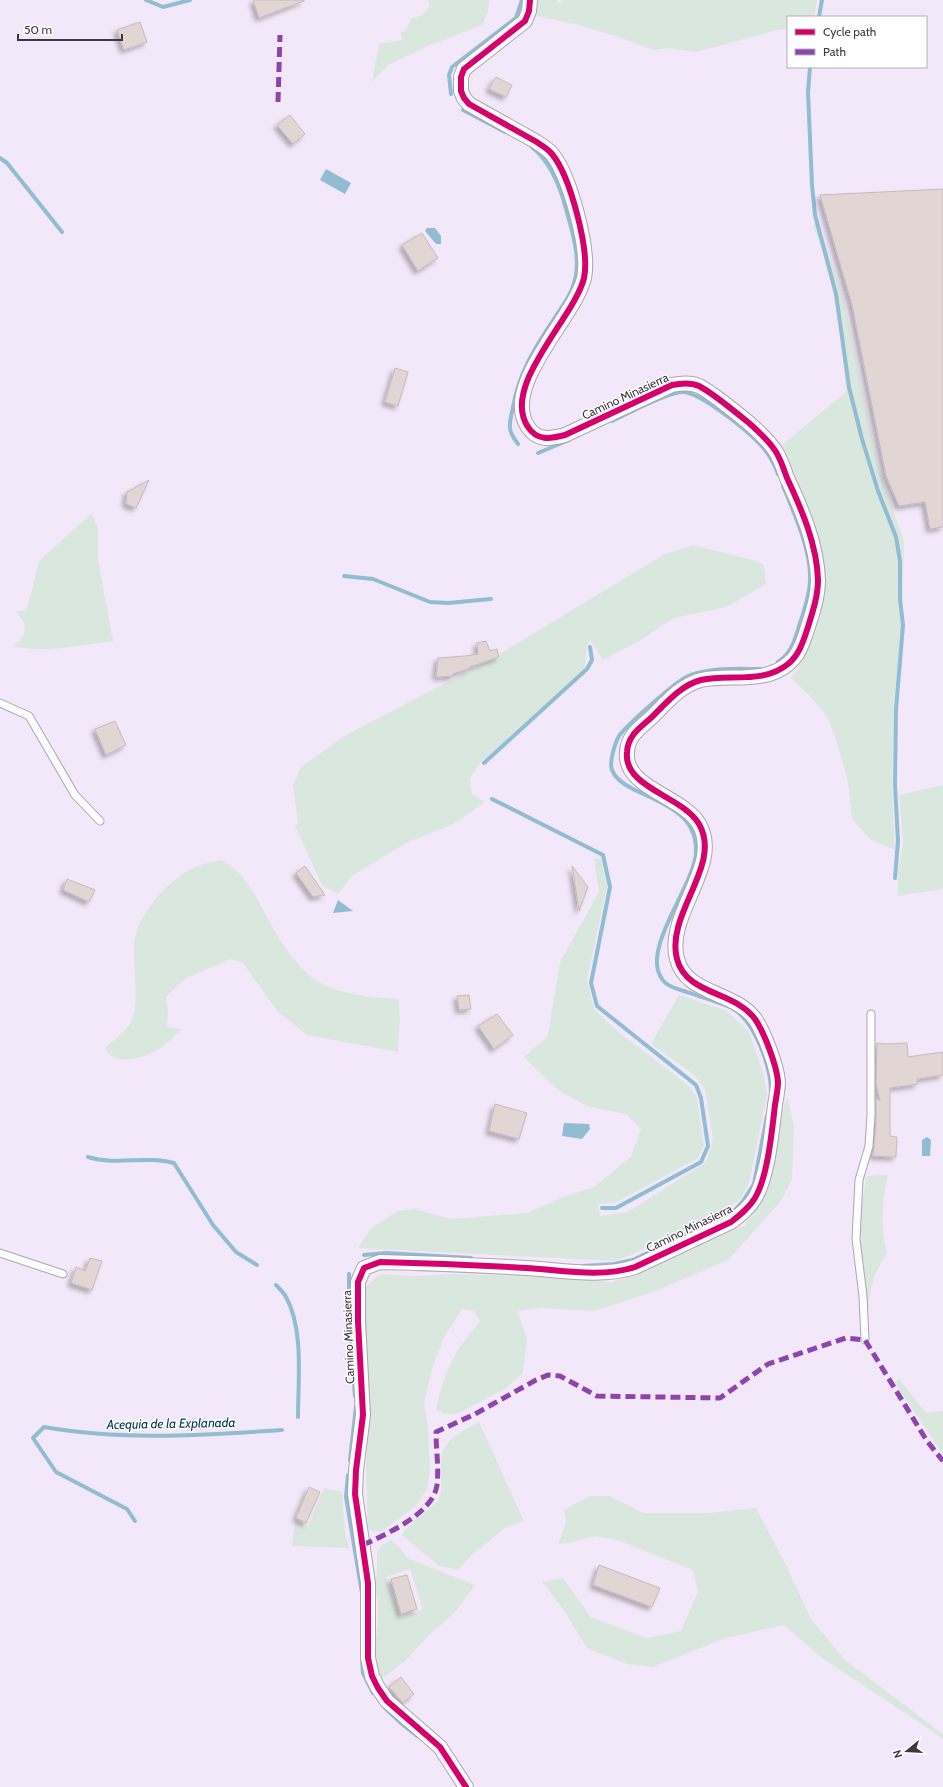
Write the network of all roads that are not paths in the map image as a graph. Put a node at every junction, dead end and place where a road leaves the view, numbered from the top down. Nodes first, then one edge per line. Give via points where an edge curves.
1 (530, 0) edge
2 (0, 702) edge
3 (100, 821) dead end
4 (871, 1014) dead end
5 (0, 1253) edge
6 (63, 1274) dead end
7 (865, 1340) dead end
8 (466, 1787) edge

1 - 8 street, Camino Minasierra via 525,21 464,69 460,84 464,98 469,104 545,147 553,155 565,178 584,244 586,266 579,293 540,353 529,376 522,400 524,421 532,433 542,438 554,438 672,385 683,382 700,386 748,423 776,453 798,501 811,540 818,583 801,647 787,664 776,672 763,676 702,680 688,685 630,737 626,756 627,764 634,776 689,812 698,822 705,840 704,859 678,927 675,948 678,962 692,982 734,1002 754,1018 770,1050 778,1082 771,1142 755,1199 731,1222 624,1271 595,1272 380,1262 364,1268 358,1282 363,1415 355,1494 368,1583 368,1658 372,1676 387,1701 440,1747
2 - 3 lane via 29,716 75,795
4 - 7 lane via 869,1146 859,1180 856,1239
5 - 6 lane

